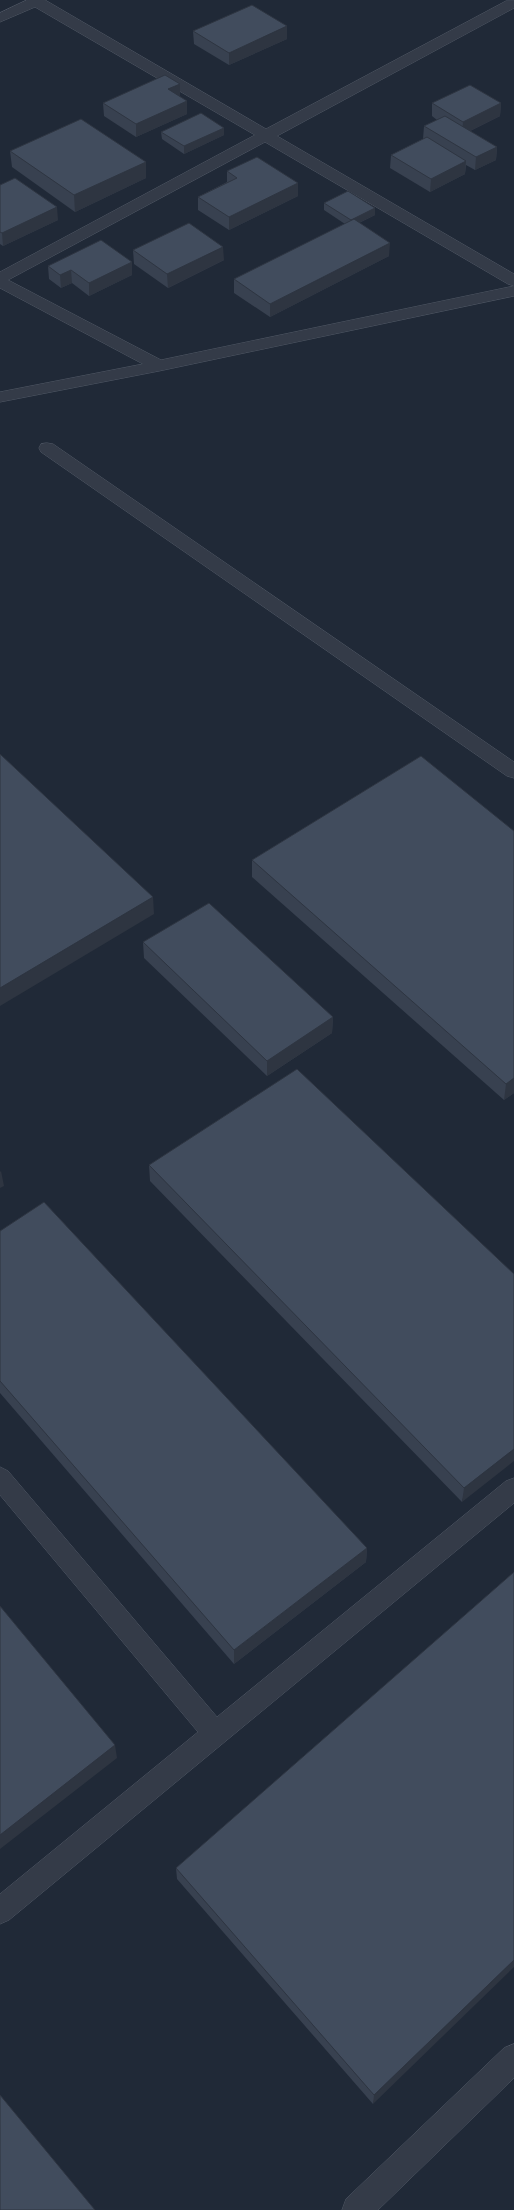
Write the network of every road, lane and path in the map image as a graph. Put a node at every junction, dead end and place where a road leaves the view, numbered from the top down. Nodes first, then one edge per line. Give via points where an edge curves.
1 (36, 0) edge
2 (509, 3) edge
3 (0, 18) edge
4 (265, 136) junction
5 (0, 278) edge
6 (514, 281) edge
7 (0, 282) edge
8 (514, 291) edge
9 (159, 366) junction
10 (0, 397) edge
11 (47, 448) dead end
12 (514, 771) edge
13 (0, 1478) edge
14 (514, 1489) edge
15 (216, 1734) junction
16 (0, 1911) edge
17 (514, 2058) edge
18 (357, 2210) edge

1 - 3 street
1 - 4 street
2 - 4 street
4 - 5 street
4 - 6 street
7 - 9 street
8 - 9 street
9 - 10 street
11 - 12 lane
13 - 15 lane
14 - 15 lane
15 - 16 lane
17 - 18 street

